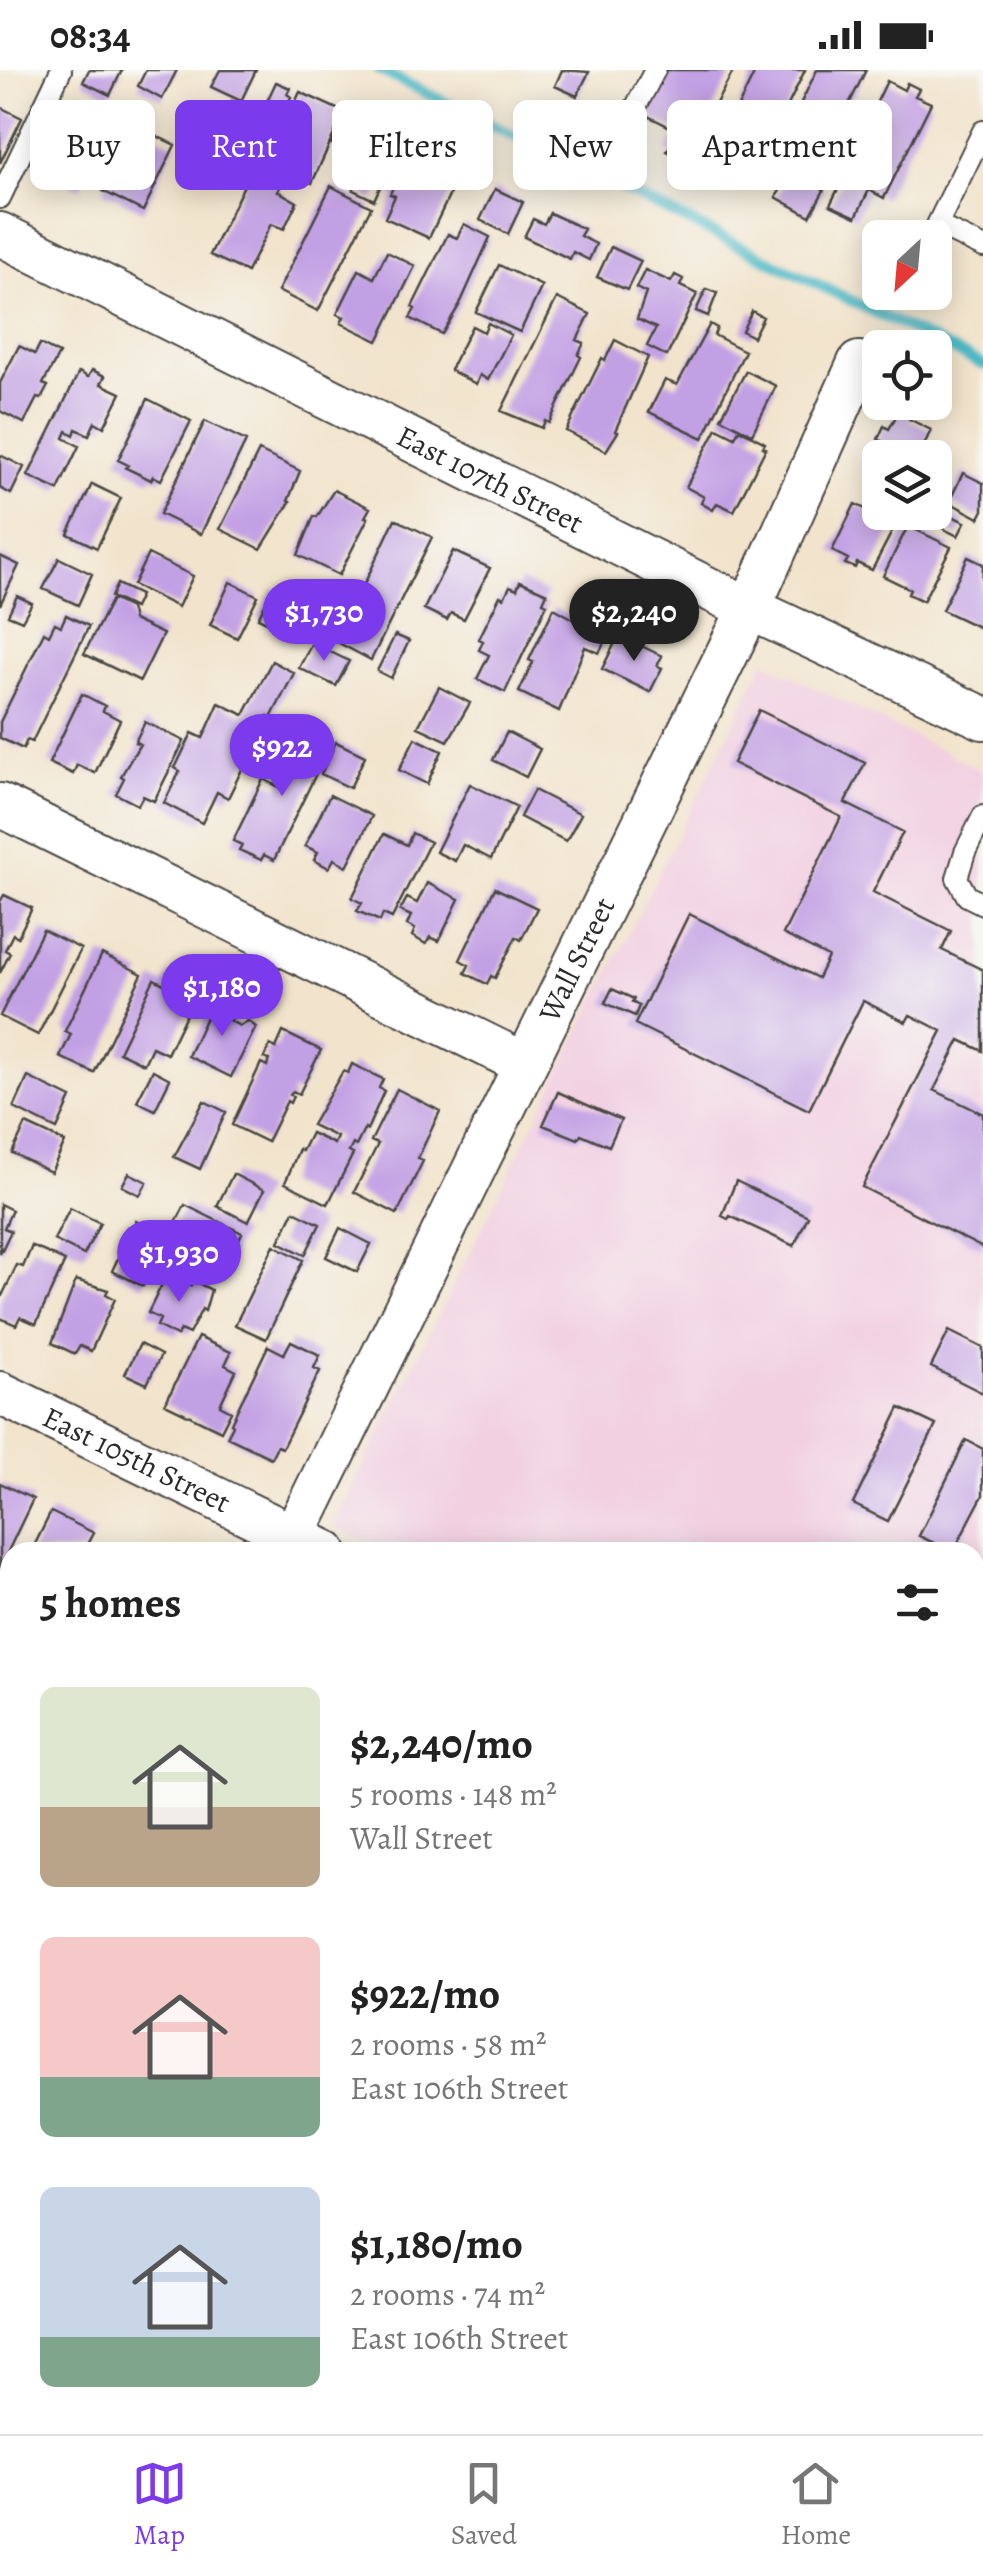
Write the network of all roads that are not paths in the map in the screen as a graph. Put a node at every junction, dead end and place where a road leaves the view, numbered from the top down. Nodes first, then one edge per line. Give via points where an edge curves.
1 (62, 70) edge
2 (654, 70) edge
3 (639, 100) edge
4 (983, 131) edge
5 (0, 198) edge
6 (0, 234) edge
7 (983, 247) edge
8 (859, 364) dead end
9 (749, 609) junction
10 (983, 718) edge
11 (0, 805) edge
12 (983, 816) edge
13 (983, 904) edge
14 (525, 1064) junction
15 (0, 1393) edge
16 (292, 1542) edge
17 (304, 1542) edge

1 - 5 lane
2 - 3 lane
4 - 7 lane via 936,225
6 - 9 street, East 107th Street
8 - 9 street, Wall Street
9 - 10 street, East 107th Street
9 - 14 street, Wall Street
11 - 14 street
12 - 13 lane via 957,878 967,896
14 - 17 street, Wall Street
15 - 16 street, East 105th Street

